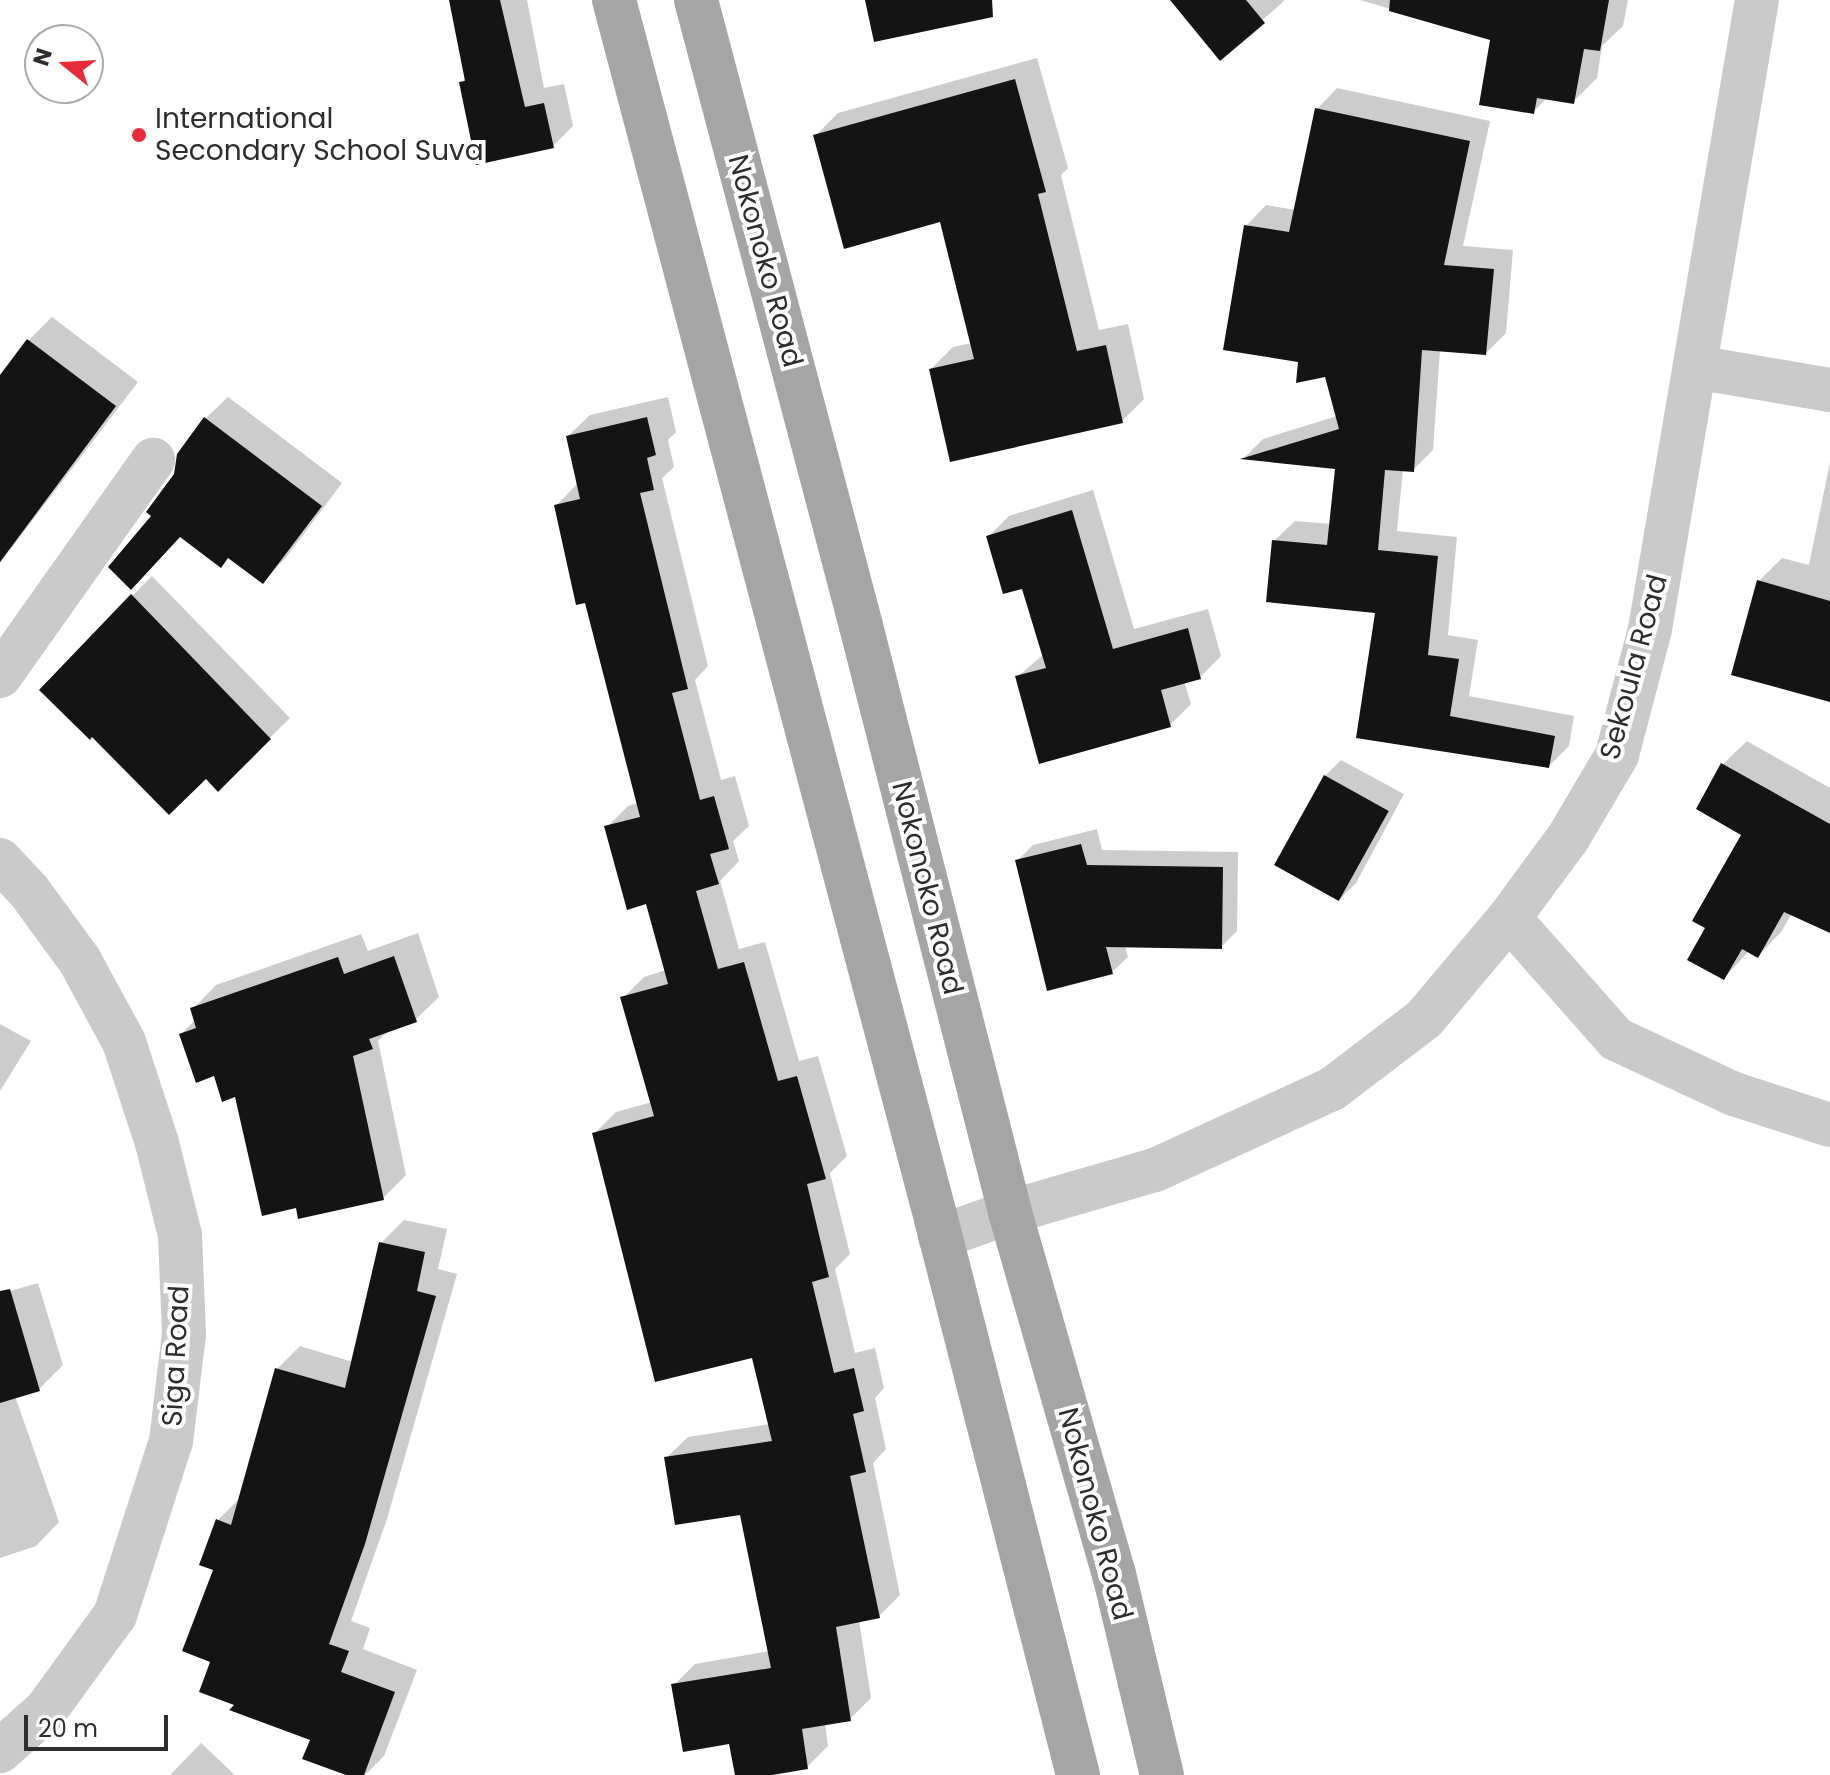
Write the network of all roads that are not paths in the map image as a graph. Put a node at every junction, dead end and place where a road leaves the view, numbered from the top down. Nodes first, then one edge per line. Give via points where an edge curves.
1 (614, 0) edge
2 (696, 0) edge
3 (1757, 0) edge
4 (1695, 367) junction
5 (1830, 390) edge
6 (153, 460) dead end
7 (0, 676) edge
8 (0, 860) edge
9 (1509, 918) junction
10 (1830, 1125) edge
11 (1010, 1212) junction
12 (940, 1237) junction
13 (0, 1751) edge
14 (1078, 1775) edge
15 (1162, 1775) edge

1 - 12 main road
2 - 11 main road, Nokonoko Road
3 - 4 street, Sekoula Road
4 - 5 street
4 - 9 street, Sekoula Road via 1650,629 1617,755 1568,838
6 - 7 street
8 - 13 street, Siga Road via 80,961 124,1042 180,1235 184,1334 171,1441 115,1615 46,1710
9 - 10 street via 1616,1039 1734,1094
9 - 11 street, Sekoula Road via 1424,1019 1332,1089 1155,1170
11 - 12 street, Sekoula Road
11 - 15 main road, Nokonoko Road via 1114,1574
12 - 14 main road

